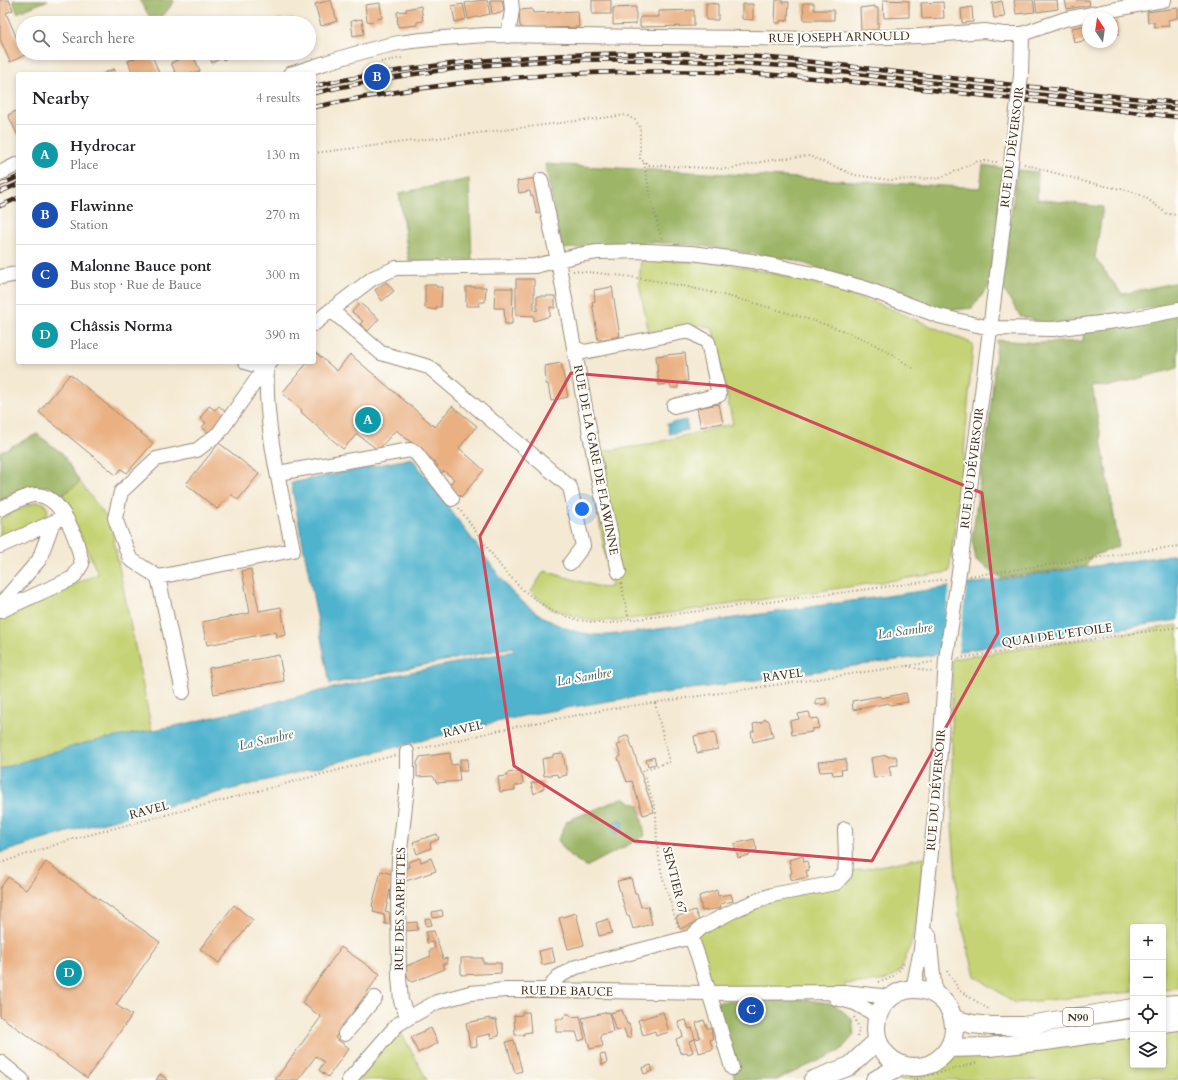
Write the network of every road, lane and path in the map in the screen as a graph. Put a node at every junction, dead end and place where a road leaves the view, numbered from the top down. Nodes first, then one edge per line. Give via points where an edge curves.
1 (510, 0) edge
2 (1164, 0) edge
3 (1022, 34) junction
4 (508, 36) junction
5 (402, 60) dead end
6 (381, 62) dead end
7 (296, 72) edge
8 (385, 86) dead end
9 (370, 89) dead end
10 (316, 153) edge
11 (644, 161) junction
12 (16, 165) edge
13 (1009, 166) junction
14 (0, 173) edge
15 (541, 180) dead end
16 (1178, 215) edge
17 (665, 252) junction
18 (559, 266) junction
19 (16, 274) edge
20 (0, 277) edge
21 (331, 310) junction
22 (1178, 310) edge
23 (316, 322) edge
24 (990, 328) junction
25 (575, 348) junction
26 (250, 364) edge
27 (269, 364) edge
28 (913, 368) dead end
29 (674, 406) dead end
30 (278, 474) junction
31 (452, 499) joint
32 (0, 509) edge
33 (59, 520) junction
34 (0, 546) edge
35 (1178, 546) edge
36 (570, 563) dead end
37 (619, 572) joint
38 (965, 576) dead end
39 (158, 577) junction
40 (949, 578) dead end
41 (0, 605) edge
42 (0, 611) edge
43 (629, 620) junction
44 (1178, 627) edge
45 (959, 658) dead end
46 (940, 661) dead end
47 (906, 665) junction
48 (945, 676) junction
49 (183, 692) dead end
50 (655, 703) junction
51 (407, 752) junction
52 (845, 829) dead end
53 (0, 862) edge
54 (926, 902) junction
55 (687, 938) junction
56 (906, 959) dead end
57 (945, 966) dead end
58 (877, 982) dead end
59 (913, 989) junction
60 (548, 990) junction
61 (708, 993) junction
62 (817, 993) junction
63 (935, 994) junction
64 (891, 997) junction
65 (375, 998) dead end
66 (843, 1000) junction
67 (1178, 1004) edge
68 (1166, 1005) edge
69 (1130, 1008) edge
70 (992, 1012) dead end
71 (878, 1016) junction
72 (408, 1018) junction
73 (953, 1019) junction
74 (1178, 1021) edge
75 (1166, 1023) edge
76 (1130, 1028) edge
77 (346, 1034) dead end
78 (878, 1040) junction
79 (852, 1043) dead end
80 (989, 1047) junction
81 (949, 1048) junction
82 (0, 1062) edge
83 (902, 1065) junction
84 (732, 1068) dead end
85 (22, 1080) edge
86 (349, 1080) edge
87 (813, 1080) edge
88 (875, 1080) edge
89 (913, 1080) edge

1 - 4 street via 512,10
2 - 3 street, RUE JOSEPH ARNOULD via 1065,19
3 - 4 street, RUE JOSEPH ARNOULD via 985,31 826,39
3 - 13 street, RUE DU DÉVERSOIR, bridge via 1021,75
4 - 7 street, RUE JOSEPH ARNOULD via 435,38 399,43
5 - 6 path
8 - 9 path
10 - 11 path via 626,115 635,120 640,127 640,159
11 - 13 path via 649,165 728,169 771,160 809,156 855,175 890,180 940,178 978,161
11 - 17 path
12 - 14 street
13 - 16 path via 1024,164 1090,183 1131,191 1145,197 1166,214
13 - 24 street, RUE DU DÉVERSOIR
15 - 18 street, RUE DE LA GARE DE FLAWINNE
17 - 18 street via 598,252 579,255
17 - 24 street via 752,261 818,275 867,289 939,316
18 - 21 street via 396,268 373,278
18 - 25 street, RUE DE LA GARE DE FLAWINNE
18 - 28 path via 648,279 752,302 854,335 880,347
19 - 20 street
21 - 23 street
21 - 36 street via 381,353 429,367 570,487 583,546
22 - 24 street via 1053,329
24 - 48 street, RUE DU DÉVERSOIR, bridge
25 - 29 street, RUE DE LA GARE DE FLAWINNE via 584,352 689,331 708,342 719,395
25 - 37 street, RUE DE LA GARE DE FLAWINNE via 598,477
26 - 27 street
27 - 30 street via 266,391 272,448
27 - 39 street via 219,433 197,450 156,459 121,492 115,518 130,559
30 - 31 street via 410,450 416,453
30 - 39 street via 294,550
31 - 43 path via 502,568 523,590 551,611 578,620 605,624
32 - 33 street via 33,495 42,495 56,503
33 - 34 street
33 - 41 street via 39,560
33 - 42 street via 70,527 79,550 82,564 73,578
35 - 38 path
37 - 43 path
39 - 49 street
40 - 43 path
44 - 45 path, QUAI DE L'ETOILE
46 - 47 path, RAVEL
47 - 48 path
47 - 50 path, RAVEL
48 - 54 street, RUE DU DÉVERSOIR
50 - 51 path, RAVEL via 518,726
50 - 55 path, SENTIER 67 via 669,762 643,770 656,812 657,845 668,899
51 - 53 path, RAVEL via 73,839
51 - 72 street, RUE DES SARPETTES via 407,788 399,859 398,896 399,977 401,1001
52 - 55 street via 844,873 836,883 772,895 739,908 702,927
54 - 59 street, RUE DU DÉVERSOIR via 921,949
54 - 63 street, RUE DU DÉVERSOIR
55 - 60 street via 576,968 558,977
55 - 61 street
56 - 58 path via 900,971
57 - 70 path via 960,991
59 - 63 main road
59 - 64 main road
60 - 61 street, RUE DE BAUCE
60 - 72 street, RUE DE BAUCE via 506,990 470,994 437,1002
61 - 62 street, RUE DE BAUCE
61 - 84 street
62 - 64 street, RUE DE BAUCE via 844,992
62 - 66 street, RUE DE BAUCE
63 - 73 main road via 949,1009
64 - 71 main road
65 - 77 street
66 - 71 street, RUE DE BAUCE via 855,1003
66 - 79 path via 840,1008 854,1016 860,1030
67 - 68 main road
69 - 73 main road, N90 via 1023,1026 991,1026
71 - 78 main road
72 - 86 street, RUE DE BAUCE via 397,1025
73 - 81 main road via 954,1034
74 - 75 main road
76 - 80 main road, N90
78 - 83 main road via 887,1055
78 - 87 main road via 850,1066
80 - 81 main road, N90
80 - 89 path via 989,1060
81 - 83 main road via 928,1065
82 - 85 street
83 - 88 main road

